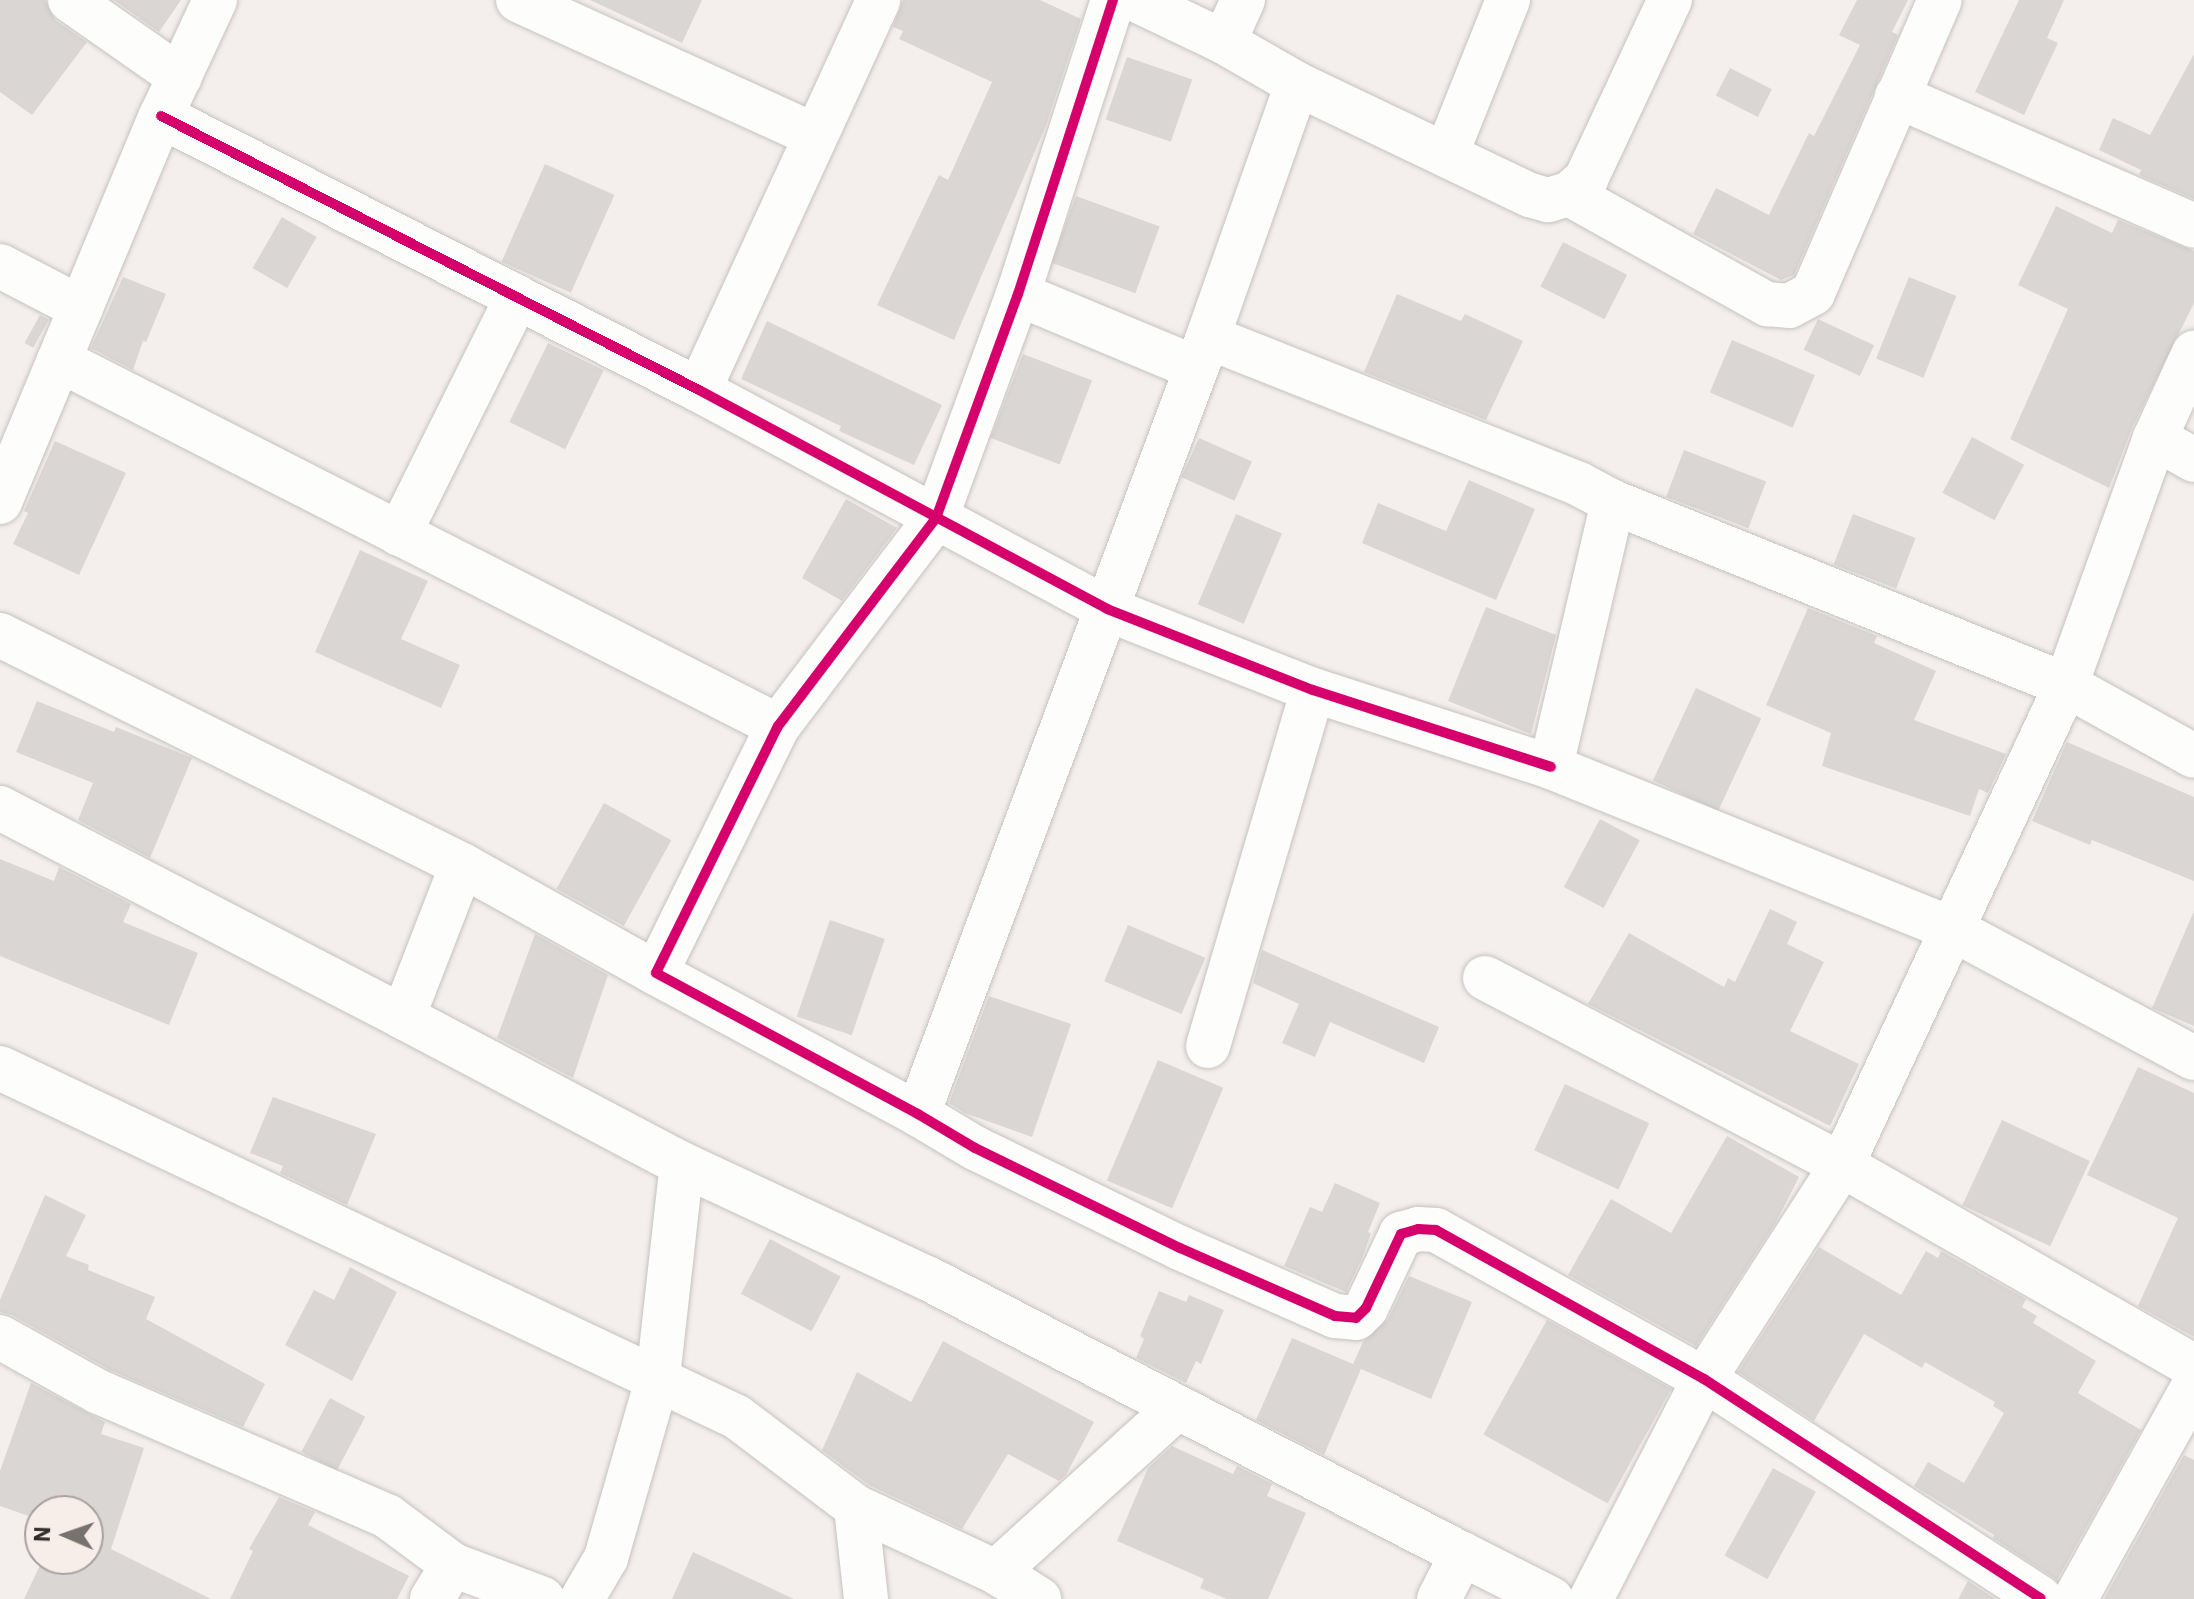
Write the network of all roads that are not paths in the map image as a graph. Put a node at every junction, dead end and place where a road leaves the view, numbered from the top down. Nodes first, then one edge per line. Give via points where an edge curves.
1 (70, 0) edge
2 (215, 0) edge
3 (518, 0) edge
4 (878, 0) edge
5 (1113, 0) edge
6 (1136, 0) edge
7 (1243, 0) edge
8 (1508, 0) edge
9 (1670, 0) edge
10 (1940, 0) edge
11 (1224, 42) junction
12 (180, 77) junction
13 (1297, 84) junction
14 (1897, 96) junction
15 (161, 116) junction
16 (814, 135) junction
17 (1446, 155) junction
18 (1569, 194) junction
19 (2194, 226) edge
20 (0, 266) edge
21 (1018, 294) junction
22 (517, 297) junction
23 (81, 308) junction
24 (1202, 352) junction
25 (2194, 353) edge
26 (59, 360) junction
27 (699, 390) junction
28 (2155, 438) junction
29 (2194, 460) edge
30 (0, 502) edge
31 (1613, 502) junction
32 (936, 518) junction
33 (399, 534) junction
34 (1107, 609) junction
35 (0, 635) edge
36 (2066, 685) junction
37 (1313, 690) junction
38 (778, 726) junction
39 (2194, 756) edge
40 (1551, 767) junction
41 (0, 808) edge
42 (462, 865) junction
43 (1954, 930) junction
44 (656, 973) junction
45 (1485, 978) dead end
46 (403, 1017) junction
47 (1208, 1046) dead end
48 (2194, 1058) edge
49 (0, 1068) edge
50 (918, 1114) junction
51 (682, 1164) junction
52 (1842, 1165) junction
53 (0, 1337) edge
54 (2194, 1367) edge
55 (658, 1377) junction
56 (1704, 1379) junction
57 (2194, 1385) edge
58 (1177, 1408) junction
59 (856, 1507) junction
60 (1462, 1554) junction
61 (996, 1572) junction
62 (443, 1582) edge
63 (543, 1599) edge
64 (582, 1599) edge
65 (866, 1599) edge
66 (1039, 1599) edge
67 (1439, 1599) edge
68 (1551, 1599) edge
69 (1591, 1599) edge
70 (2041, 1599) edge
71 (2075, 1599) edge

1 - 12 street
2 - 12 street
3 - 16 street
4 - 16 street
5 - 21 street
6 - 11 street
7 - 11 street
8 - 17 street
9 - 18 street via 1586,179
10 - 14 street
11 - 13 street
12 - 15 street
13 - 17 street
13 - 24 street
14 - 18 street via 1813,293 1789,306 1767,304
14 - 19 street
15 - 22 street
15 - 23 street
16 - 27 street
17 - 18 street via 1530,195 1548,200
20 - 23 street
21 - 24 street
21 - 32 street
22 - 27 street
22 - 33 street
23 - 26 street
24 - 31 street via 1579,484
24 - 34 street
25 - 28 street
26 - 30 street
26 - 33 street
27 - 32 street
28 - 29 street
28 - 36 street
31 - 36 street
31 - 40 street
32 - 34 street
32 - 38 street
33 - 38 street
34 - 37 street
34 - 50 street
35 - 42 street
36 - 39 street
36 - 43 street
37 - 40 street
37 - 47 street
38 - 44 street
40 - 43 street
41 - 46 street
42 - 44 street
42 - 46 street
43 - 48 street
43 - 52 street
44 - 50 street
45 - 52 street
46 - 51 street
49 - 55 street
50 - 56 street via 975,1148 1180,1248 1335,1316 1356,1318 1366,1308 1401,1234 1436,1230
51 - 55 street
51 - 58 street via 927,1278
52 - 54 street
52 - 56 street
53 - 62 street via 99,1392 387,1516
55 - 59 street via 737,1417
55 - 64 street via 606,1558
56 - 69 street
56 - 70 street
57 - 71 street
58 - 60 street
58 - 61 street
59 - 61 street
59 - 65 street
60 - 67 street
60 - 68 street
61 - 66 street
62 - 63 street

